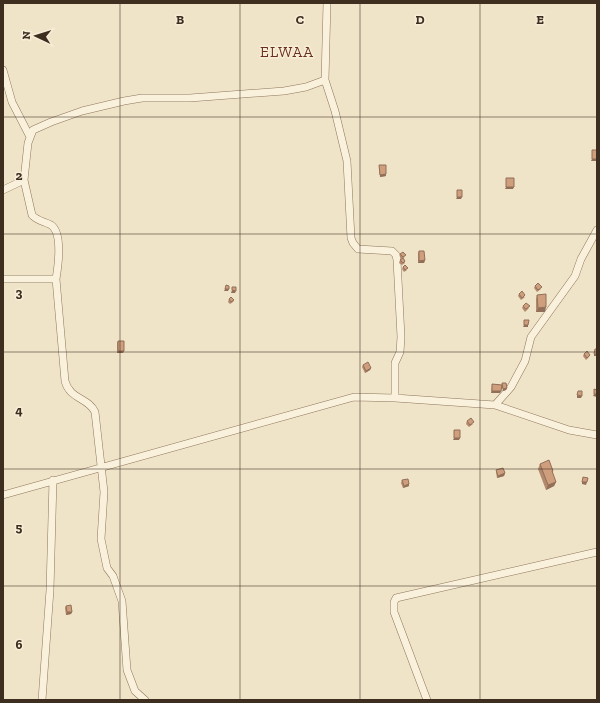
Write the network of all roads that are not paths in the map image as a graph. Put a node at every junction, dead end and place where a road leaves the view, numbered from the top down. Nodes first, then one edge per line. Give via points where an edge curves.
1 (327, 3) edge
2 (3, 70) edge
3 (325, 80) junction
4 (30, 137) junction
5 (24, 180) junction
6 (3, 190) edge
7 (597, 230) edge
8 (3, 279) edge
9 (56, 280) junction
10 (396, 398) junction
11 (494, 405) junction
12 (597, 435) edge
13 (102, 466) junction
14 (53, 480) junction
15 (3, 494) edge
16 (597, 552) edge
17 (42, 700) edge
18 (145, 700) edge
19 (427, 700) edge

1 - 3 street
2 - 4 street via 12,102
3 - 4 street via 284,91 124,101 82,111 51,122 33,130
3 - 10 street via 347,161 353,243 358,249 392,251 396,255 401,337 400,352 395,363
4 - 5 street
5 - 6 street
5 - 9 street via 32,215 51,226 57,234 59,258
7 - 11 street via 575,276 531,337 525,361 511,387
8 - 9 street
9 - 13 street via 67,388 95,412
10 - 11 street
10 - 13 street via 354,397
11 - 12 street via 569,430
13 - 14 street
13 - 18 street via 104,492 101,540 107,568 113,576 122,601 127,670 135,691
14 - 15 street
14 - 17 street via 50,590
16 - 19 street via 396,598 394,612

